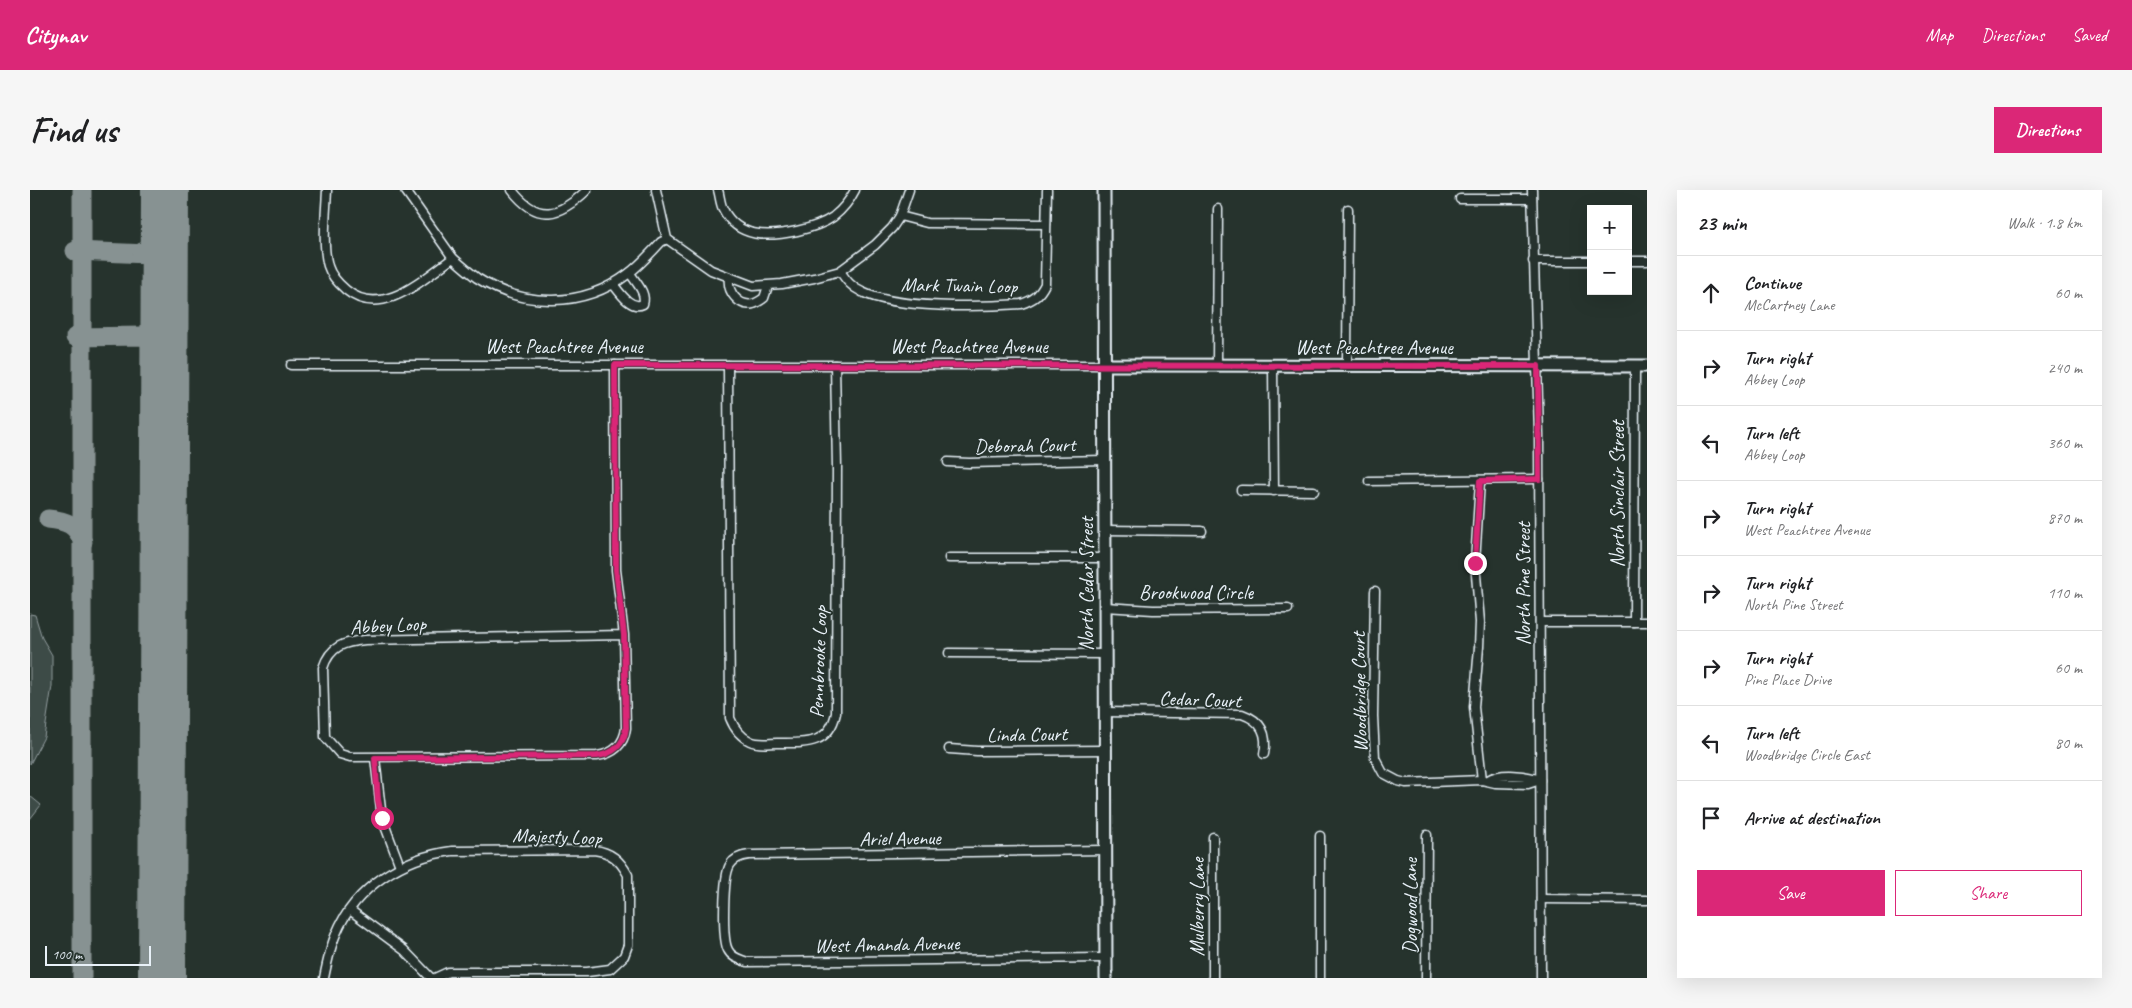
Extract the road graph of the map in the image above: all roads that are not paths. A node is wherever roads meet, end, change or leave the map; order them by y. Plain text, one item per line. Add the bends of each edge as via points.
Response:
1 (326, 190) edge
2 (405, 190) edge
3 (512, 190) edge
4 (587, 190) edge
5 (656, 190) edge
6 (718, 190) edge
7 (855, 190) edge
8 (909, 190) edge
9 (1047, 190) edge
10 (1104, 190) edge
11 (1532, 190) edge
12 (1460, 199) dead end
13 (1532, 199) junction
14 (1218, 209) dead end
15 (1348, 209) dead end
16 (900, 216) junction
17 (1046, 224) junction
18 (667, 239) junction
19 (453, 258) junction
20 (1533, 261) junction
21 (1587, 261) edge
22 (1632, 261) edge
23 (1647, 261) edge
24 (840, 271) junction
25 (630, 273) junction
26 (729, 278) junction
27 (613, 284) junction
28 (768, 286) junction
29 (290, 365) dead end
30 (615, 365) junction
31 (728, 365) junction
32 (835, 365) junction
33 (1105, 365) junction
34 (1217, 366) junction
35 (1273, 366) junction
36 (1348, 366) junction
37 (1538, 366) junction
38 (1641, 366) edge
39 (1104, 460) junction
40 (948, 462) dead end
41 (1539, 479) junction
42 (1370, 481) dead end
43 (1480, 481) junction
44 (1241, 490) dead end
45 (1274, 491) junction
46 (1314, 491) dead end
47 (1104, 530) junction
48 (1202, 531) dead end
49 (949, 558) dead end
50 (1104, 558) junction
51 (1375, 591) dead end
52 (1104, 607) junction
53 (1288, 609) dead end
54 (1540, 622) junction
55 (1634, 622) junction
56 (1647, 622) edge
57 (624, 635) junction
58 (949, 653) dead end
59 (1105, 654) junction
60 (1105, 712) junction
61 (949, 750) dead end
62 (1106, 750) junction
63 (1264, 754) dead end
64 (375, 758) junction
65 (1485, 780) junction
66 (1540, 780) junction
67 (1427, 835) dead end
68 (1320, 836) dead end
69 (1213, 837) dead end
70 (1105, 850) junction
71 (400, 866) junction
72 (726, 896) joint
73 (1541, 899) junction
74 (1647, 900) edge
75 (350, 910) junction
76 (1105, 958) junction
77 (324, 978) edge
78 (430, 978) edge
79 (434, 978) edge
80 (1106, 978) edge
81 (1213, 978) edge
82 (1320, 978) edge
83 (1426, 978) edge
84 (1541, 978) edge

1 - 19 street via 329,267 337,282 352,295 373,302 392,299
2 - 19 street
3 - 4 street via 521,202 544,212 558,212
5 - 18 street
6 - 7 street via 722,208 731,220 747,232 777,236 818,225 849,201
8 - 16 street
9 - 17 street, Mark Twain Loop
10 - 33 street, North Cedar Street
11 - 13 street, North Pine Street
12 - 13 street
13 - 20 street, North Pine Street
14 - 34 street
15 - 36 street
16 - 17 street via 927,223
16 - 24 street via 875,245
17 - 24 street, Mark Twain Loop via 1045,284 1041,293 1021,304 930,305 882,299 850,284
18 - 25 street
18 - 26 street via 711,270
19 - 27 street via 491,286 530,300 580,298
20 - 21 street
20 - 37 street, North Pine Street
22 - 23 street
24 - 28 street
25 - 27 street
25 - 27 street via 643,293 643,304 633,305
26 - 28 street via 753,286
26 - 28 street via 729,289 741,302 752,304 764,298
29 - 30 street, West Peachtree Avenue
30 - 31 street, West Peachtree Avenue
30 - 57 street, Abbey Loop via 616,570
31 - 32 street, West Peachtree Avenue
31 - 32 street, Pennbrooke Loop via 730,718 735,729 752,743 812,742 833,726 836,713
32 - 33 street, West Peachtree Avenue
33 - 34 street, West Peachtree Avenue
33 - 39 street, North Cedar Street
34 - 35 street, West Peachtree Avenue
35 - 36 street, West Peachtree Avenue
35 - 45 street
36 - 37 street, West Peachtree Avenue
37 - 38 street, West Peachtree Avenue
37 - 41 street, North Pine Street
38 - 55 street, North Sinclair Street
39 - 40 street, Deborah Court
39 - 47 street, North Cedar Street
41 - 43 street
41 - 54 street, North Pine Street
42 - 43 street
43 - 65 street via 1475,563 1480,639 1474,707
44 - 45 street
45 - 46 street
47 - 48 street
47 - 50 street, North Cedar Street
49 - 50 street
50 - 52 street, North Cedar Street
51 - 65 street, Woodbridge Court via 1373,716 1378,766 1390,778 1406,783
52 - 53 street, Brookwood Circle
52 - 59 street, North Cedar Street
54 - 55 street
54 - 66 street, North Pine Street
55 - 56 street
57 - 64 street, Abbey Loop via 625,734 619,746 607,755
57 - 64 street, Abbey Loop via 365,640 341,644 326,658 323,668 325,737 340,754
58 - 59 street
59 - 60 street, North Cedar Street
60 - 62 street, North Cedar Street
60 - 63 street, Cedar Court via 1242,714 1264,730
61 - 62 street, Linda Court
62 - 70 street, North Cedar Street
64 - 71 street via 382,818
65 - 66 street, Woodbridge Court via 1528,784
66 - 73 street, North Pine Street
67 - 83 street, Dogwood Lane
68 - 82 street
69 - 81 street, Mulberry Lane
70 - 72 street, Ariel Avenue via 749,855 732,861 728,868
70 - 76 street, North Cedar Street
71 - 75 street, Majesty Loop via 379,880
71 - 79 street, Majesty Loop via 435,853 594,850 611,854 628,875 628,945 624,956 610,968 593,972 448,972
72 - 76 street, West Amanda Avenue via 728,951 747,962
73 - 74 street
73 - 84 street, North Pine Street
75 - 77 street, Majesty Loop via 336,932
75 - 78 street via 404,950
76 - 80 street, North Cedar Street

